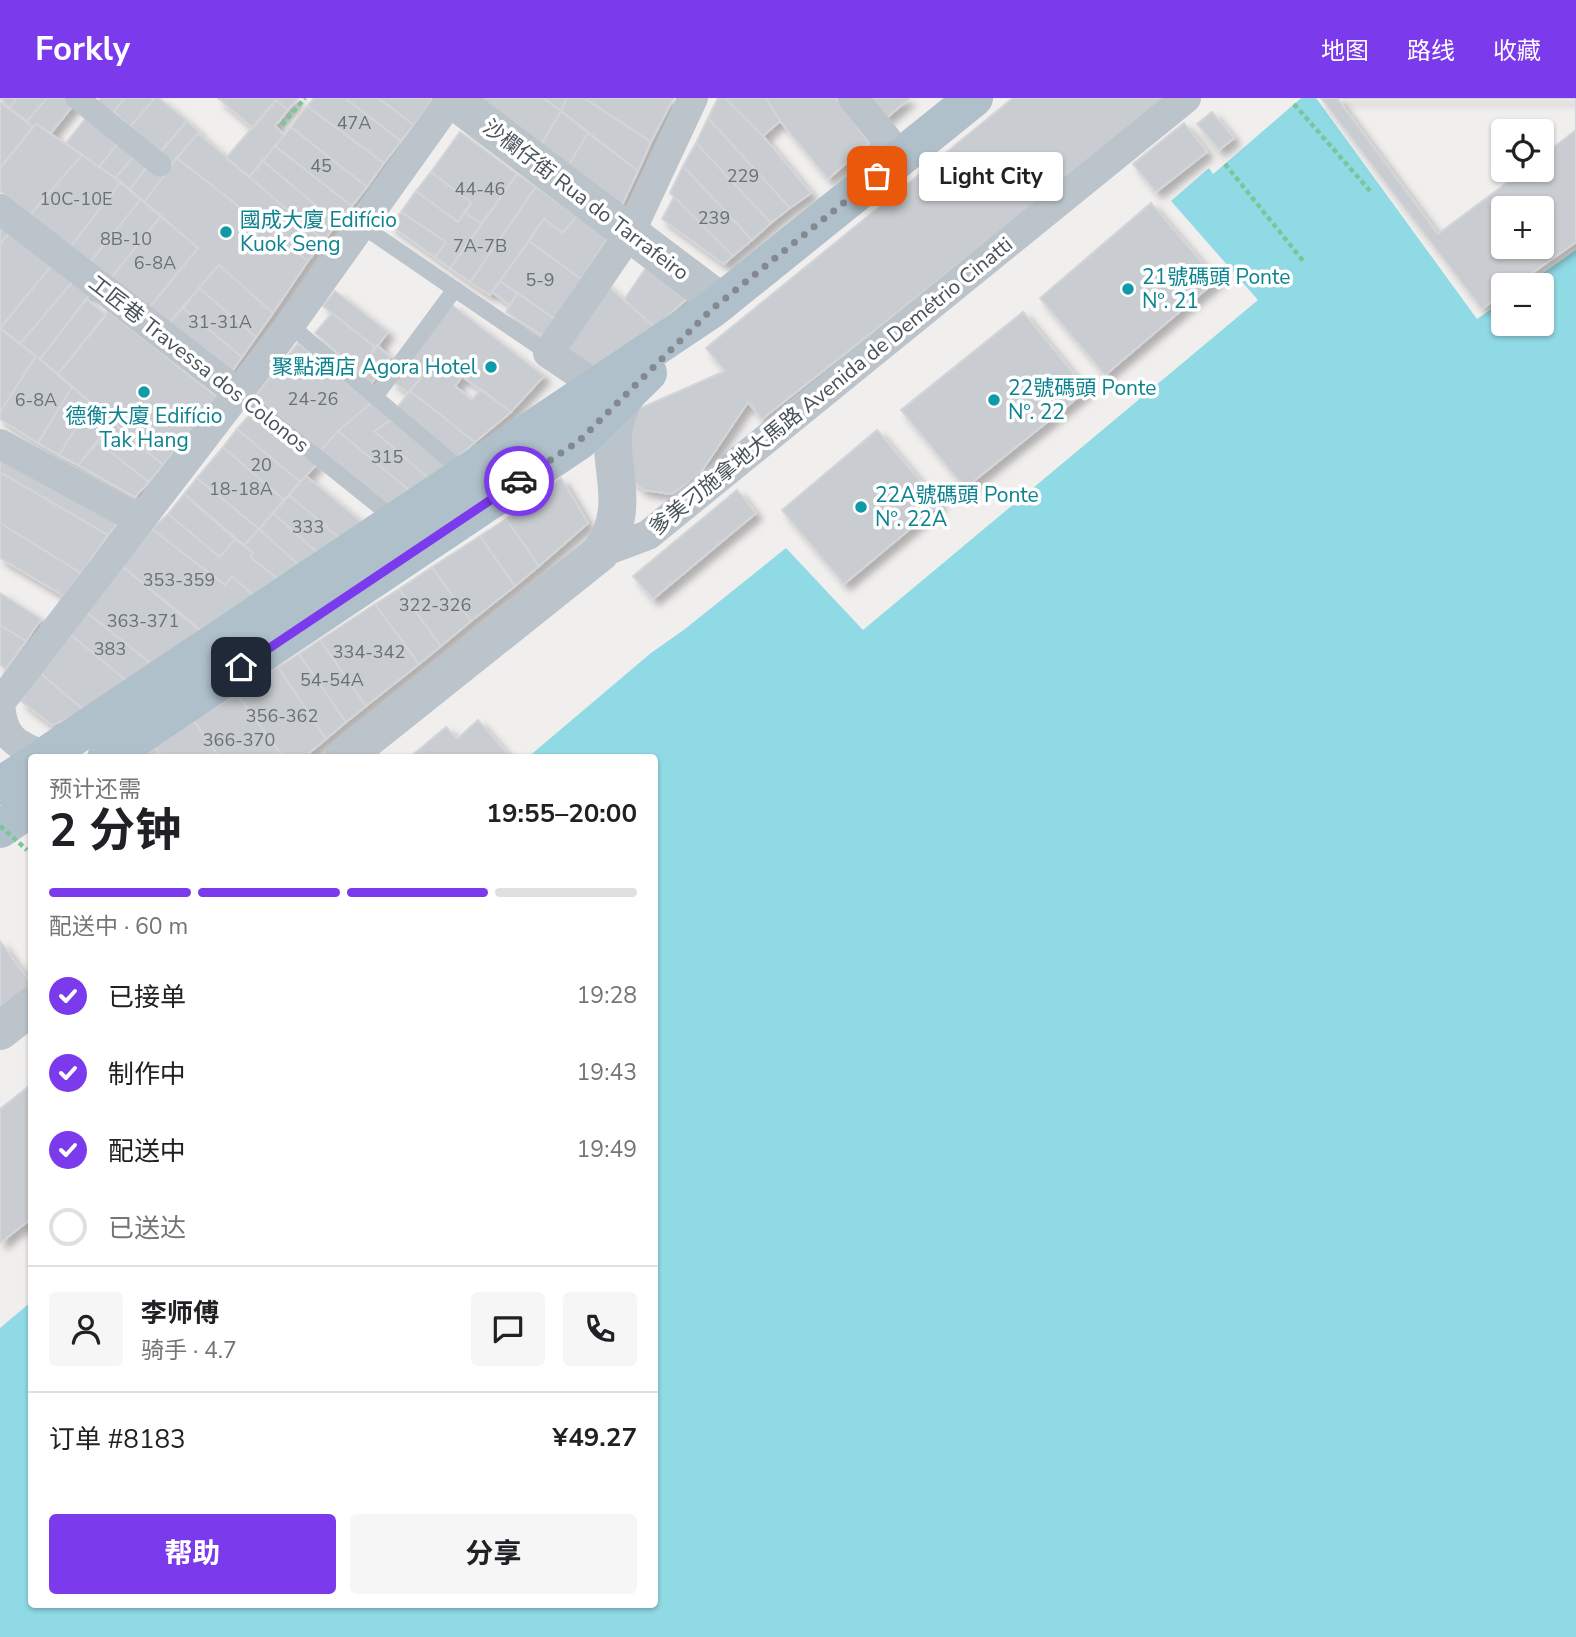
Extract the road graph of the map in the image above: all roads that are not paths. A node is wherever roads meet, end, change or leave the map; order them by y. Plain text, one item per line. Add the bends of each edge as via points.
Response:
1 (77, 98) edge
2 (451, 98) edge
3 (693, 98) edge
4 (853, 98) edge
5 (974, 98) edge
6 (1186, 98) edge
7 (901, 157) junction
8 (160, 165) dead end
9 (0, 209) edge
10 (361, 225) junction
11 (630, 233) junction
12 (455, 289) junction
13 (717, 306) junction
14 (290, 325) junction
15 (548, 353) junction
16 (613, 389) junction
17 (238, 393) junction
18 (375, 397) junction
19 (579, 441) junction
20 (514, 442) junction
21 (0, 443) edge
22 (466, 474) junction
23 (617, 486) junction
24 (671, 494) dead end
25 (140, 520) junction
26 (396, 520) junction
27 (648, 535) junction
28 (600, 553) junction
29 (0, 703) edge
30 (82, 754) edge
31 (112, 754) edge
32 (348, 754) edge
33 (22, 799) edge
34 (28, 1009) edge
35 (0, 1031) edge

1 - 8 street
2 - 10 street
2 - 11 street, 沙欄仔街 Rua do Tarrafeiro
3 - 11 street
4 - 7 street
5 - 7 main road
6 - 27 street, 爹美刁施拿地大馬路 Avenida de Demétrio Cinatti
7 - 13 main road
9 - 17 street, 工匠巷 Travessa dos Colonos
10 - 12 lane
10 - 14 street
11 - 13 street, 沙欄仔街 Rua do Tarrafeiro
11 - 15 street
12 - 15 lane
12 - 18 lane
13 - 16 main road
14 - 17 street
14 - 18 lane
15 - 16 street
16 - 19 main road
16 - 20 main road
16 - 23 street, 爹美刁施拿地大馬路 Avenida de Demétrio Cinatti
17 - 25 street
17 - 26 lane, 工匠巷 Travessa dos Colonos
18 - 22 lane
19 - 20 street via 548,433
19 - 23 street via 601,456
19 - 31 main road
20 - 22 main road
21 - 25 street
22 - 26 main road
23 - 28 street, 爹美刁施拿地大馬路 Avenida de Demétrio Cinatti via 617,520
24 - 27 lane
25 - 29 street
26 - 30 main road
27 - 28 street, 爹美刁施拿地大馬路 Avenida de Demétrio Cinatti
28 - 32 street
29 - 33 street via 1,723 25,748
34 - 35 street

